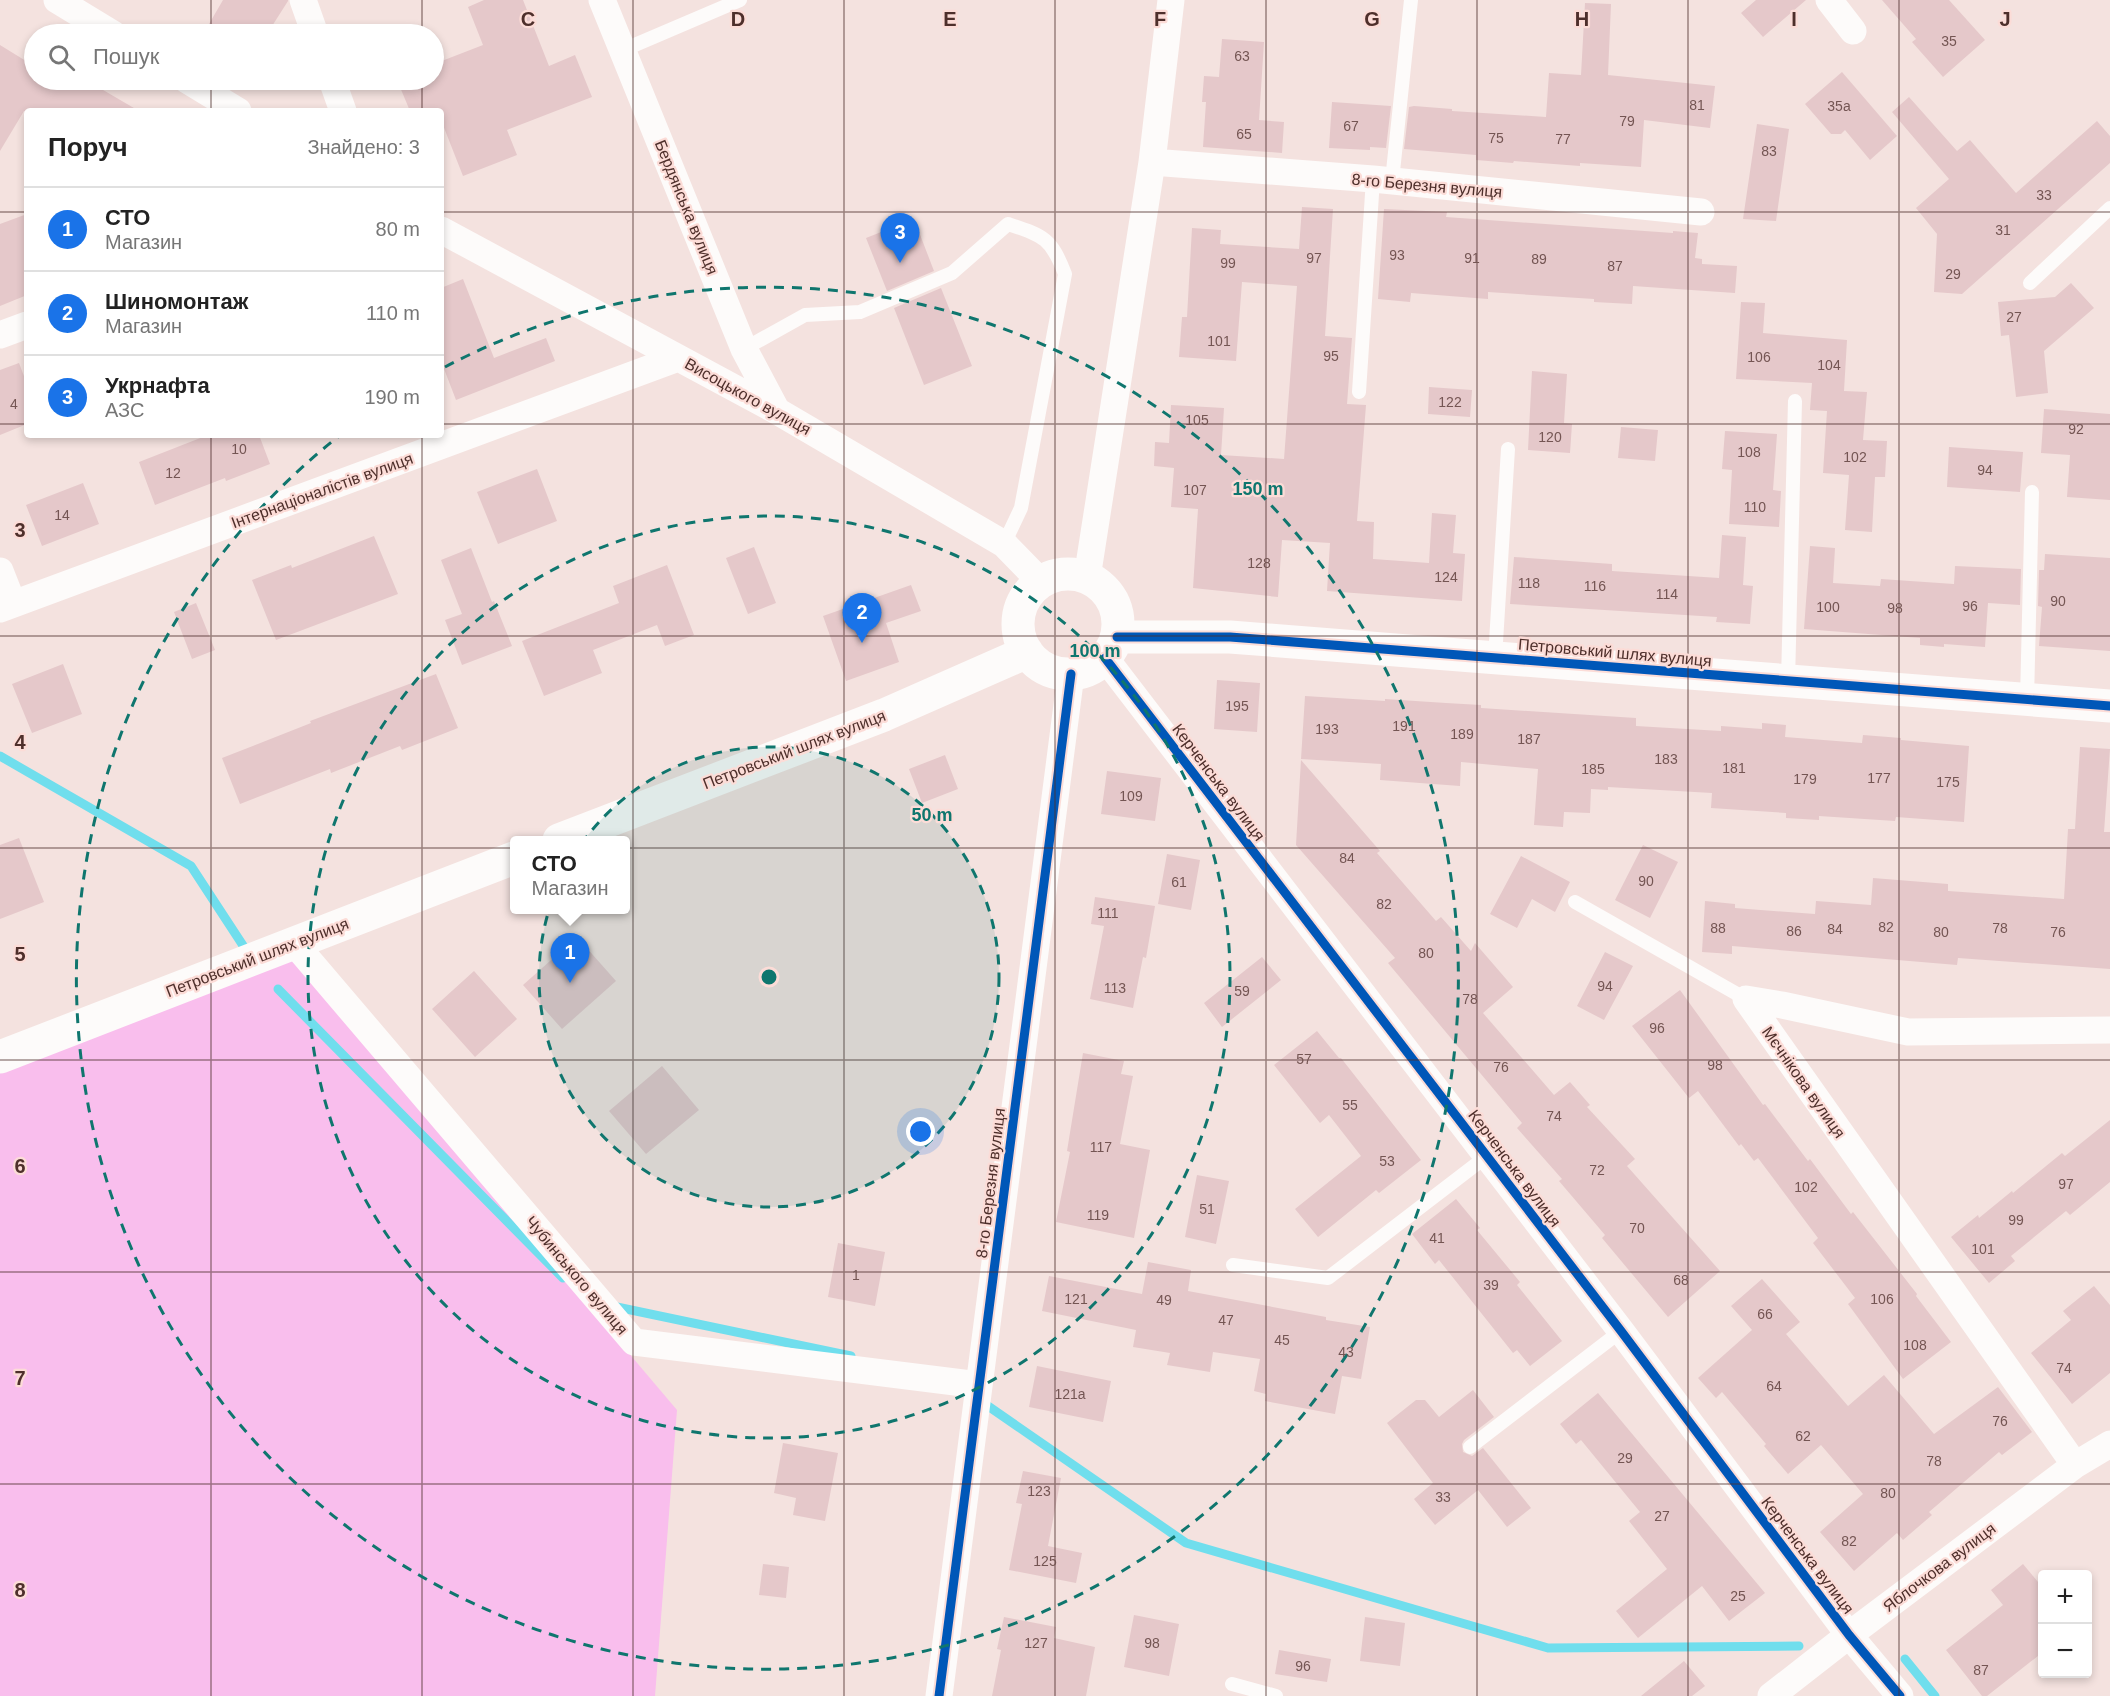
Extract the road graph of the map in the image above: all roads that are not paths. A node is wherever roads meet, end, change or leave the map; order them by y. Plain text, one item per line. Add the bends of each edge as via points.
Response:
1 (57, 0) edge
2 (303, 0) edge
3 (602, 0) edge
4 (740, 0) edge
5 (1171, 0) edge
6 (1411, 0) edge
7 (1829, 0) edge
8 (97, 24) edge
9 (311, 24) edge
10 (1853, 31) dead end
11 (623, 50) junction
12 (203, 90) edge
13 (336, 90) edge
14 (233, 108) edge
15 (342, 108) edge
16 (1152, 162) junction
17 (1383, 180) junction
18 (2110, 208) edge
19 (1701, 212) dead end
20 (444, 232) edge
21 (2030, 283) dead end
22 (24, 326) edge
23 (0, 335) edge
24 (744, 349) junction
25 (678, 358) junction
26 (1359, 392) dead end
27 (1795, 401) dead end
28 (777, 411) junction
29 (1508, 449) dead end
30 (2032, 492) dead end
31 (1004, 544) junction
32 (0, 571) edge
33 (1087, 578) junction
34 (1041, 582) junction
35 (7, 606) edge
36 (1111, 647) junction
37 (1027, 652) junction
38 (1495, 658) junction
39 (1071, 674) junction
40 (1788, 681) junction
41 (2027, 700) junction
42 (2110, 706) edge
43 (569, 836) edge
44 (510, 860) edge
45 (1575, 902) dead end
46 (294, 943) junction
47 (1746, 999) junction
48 (2110, 1030) edge
49 (0, 1057) edge
50 (1487, 1156) junction
51 (1233, 1265) dead end
52 (1621, 1331) junction
53 (979, 1385) junction
54 (1470, 1447) dead end
55 (2109, 1447) edge
56 (2075, 1465) junction
57 (1849, 1635) junction
58 (1232, 1684) dead end
59 (939, 1696) edge
60 (1276, 1696) edge
61 (1772, 1696) edge
62 (1900, 1696) edge

1 - 8 street
2 - 9 street
3 - 11 street, Бердянська вулиця
4 - 11 lane
5 - 16 street
6 - 17 lane
7 - 10 street
11 - 24 street, Бердянська вулиця
12 - 14 street
13 - 15 street
16 - 17 street, 8-го Березня вулиця
16 - 33 street
17 - 19 street, 8-го Березня вулиця
17 - 26 lane
18 - 21 lane
20 - 25 street, Висоцького вулиця
22 - 23 street
24 - 28 street, Бердянська вулиця
24 - 31 lane via 805,315 860,312 952,273 1008,224 1040,234 1056,251 1065,274 1021,508
25 - 28 street, Висоцького вулиця
25 - 35 street, Інтернаціоналістів вулиця
27 - 40 lane
28 - 31 street, Висоцького вулиця
29 - 38 lane
30 - 41 lane
31 - 34 street, Висоцького вулиця
32 - 35 street
33 - 34 street via 1065,574
33 - 36 street via 1102,587 1113,603 1118,621
34 - 37 street via 1027,596 1019,614 1019,633
36 - 38 street, Петровський шлях вулиця via 1230,637
36 - 39 street, Петровський шлях вулиця via 1096,666
36 - 50 street, Керченська вулиця
37 - 39 street via 1046,669
37 - 43 street, Петровський шлях вулиця via 884,715
38 - 40 street, Петровський шлях вулиця
39 - 53 street, 8-го Березня вулиця
40 - 41 street, Петровський шлях вулиця
41 - 42 street, Петровський шлях вулиця
44 - 46 street, Петровський шлях вулиця
45 - 47 lane
46 - 49 street, Петровський шлях вулиця
46 - 53 street, Чубинського вулиця via 634,1342
47 - 48 street, Мєчнікова вулиця via 1908,1032
47 - 56 street, Мєчнікова вулиця
50 - 51 lane via 1328,1278
50 - 52 street, Керченська вулиця
52 - 54 lane
52 - 57 street, Керченська вулиця
53 - 59 street, 8-го Березня вулиця
55 - 56 street, Яблочкова вулиця
56 - 57 street, Яблочкова вулиця
57 - 61 street, Яблочкова вулиця
57 - 62 street, Керченська вулиця
58 - 60 lane

